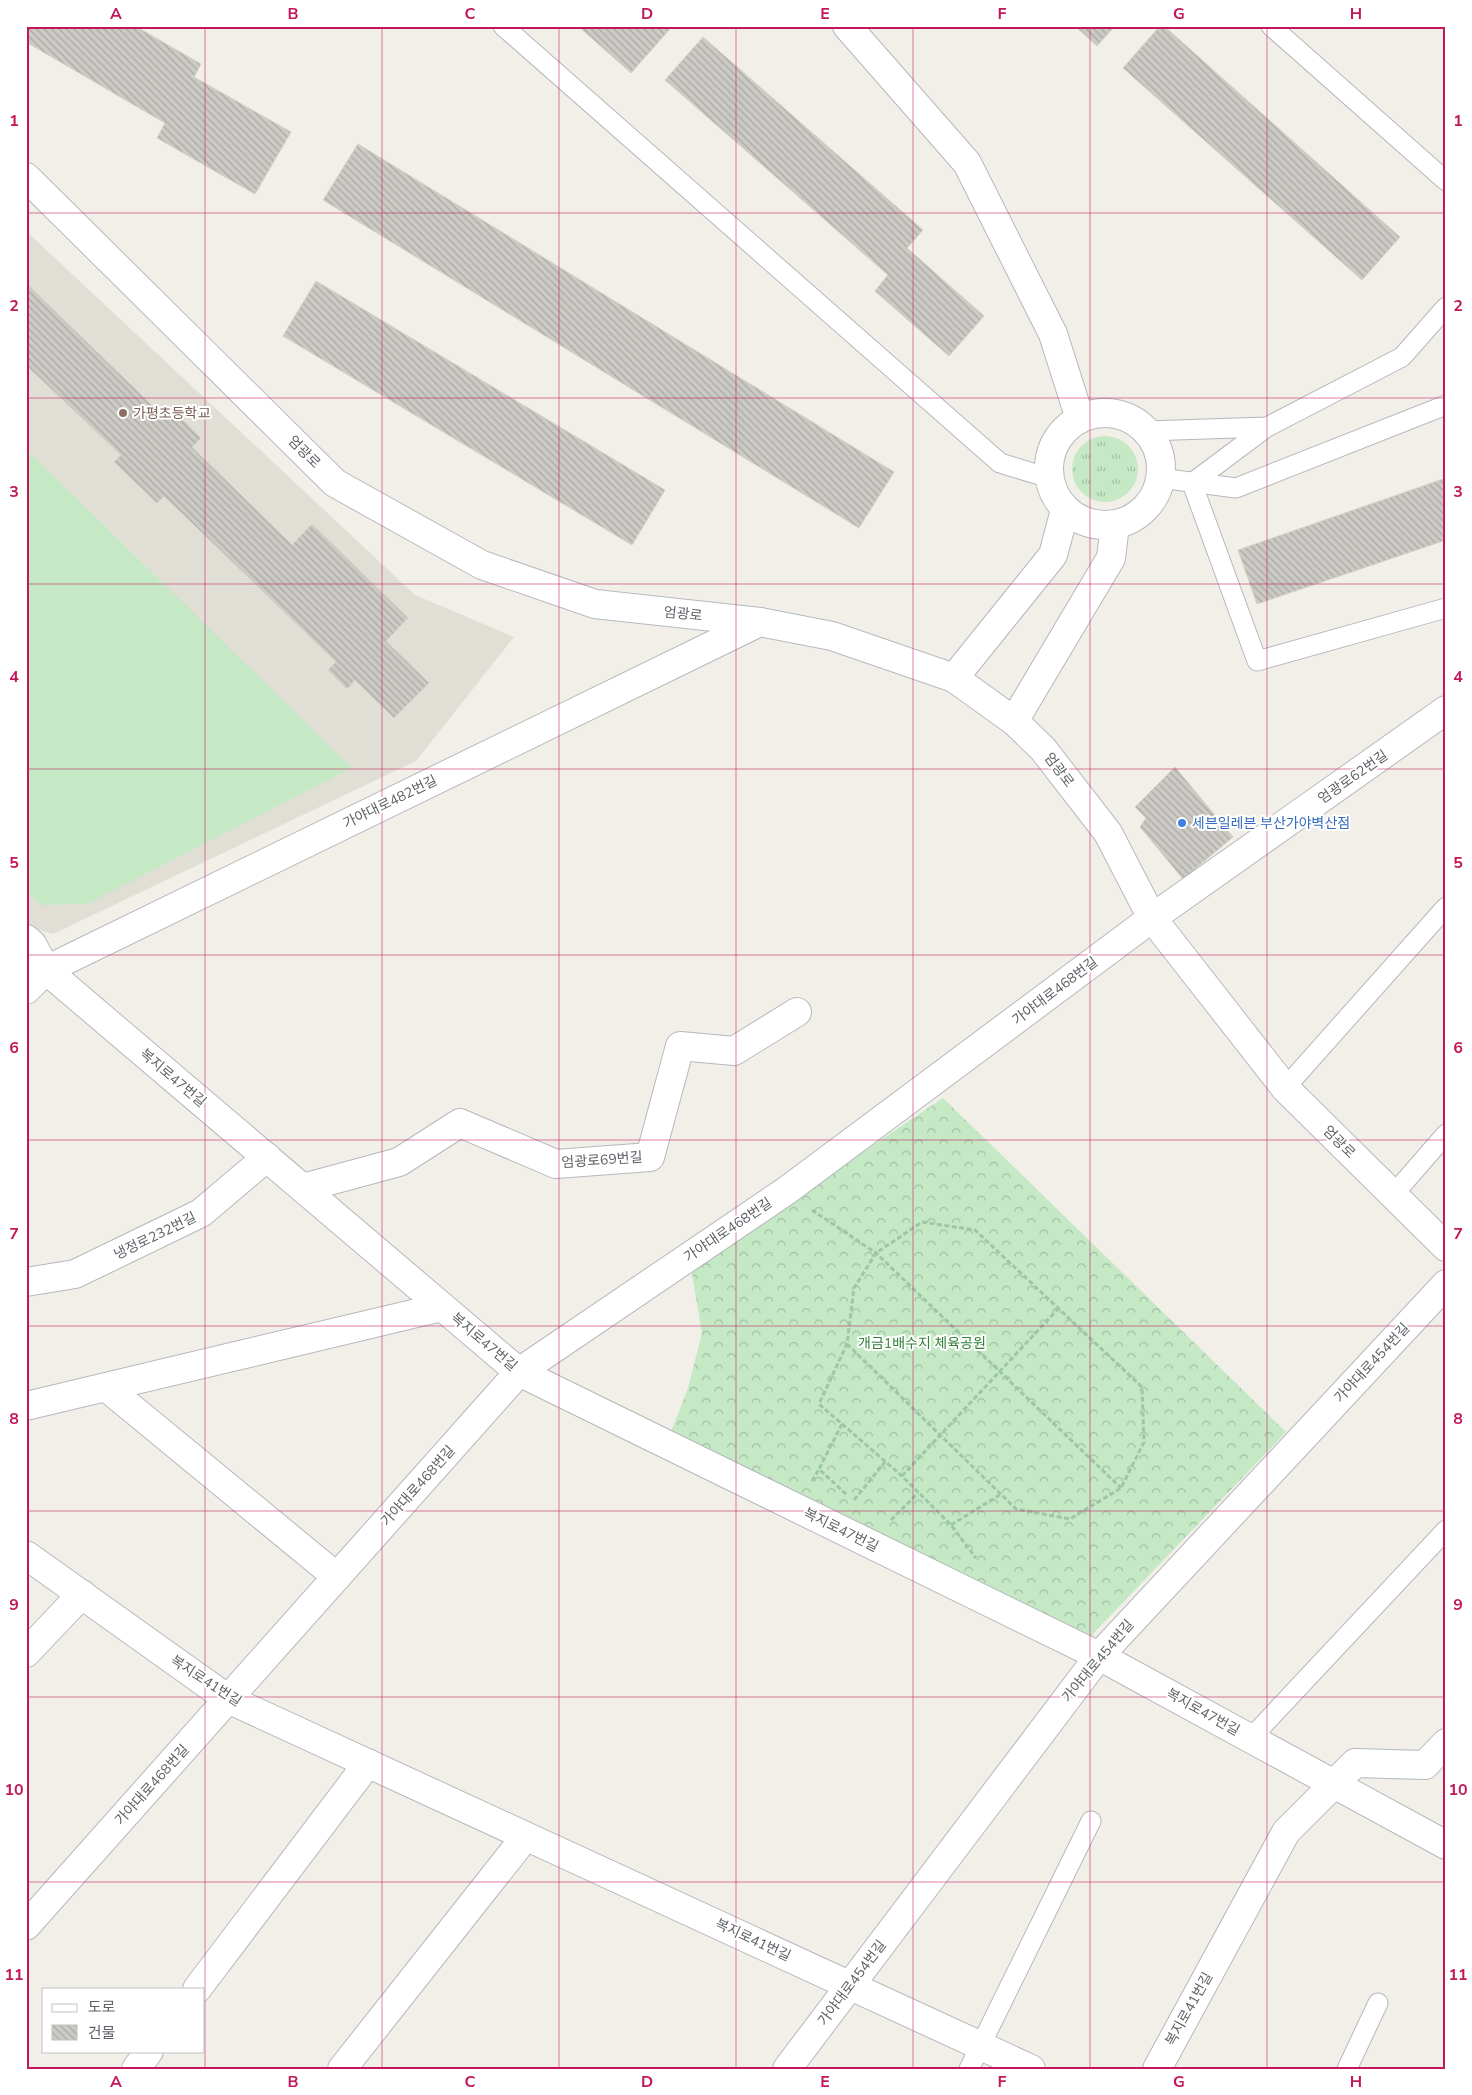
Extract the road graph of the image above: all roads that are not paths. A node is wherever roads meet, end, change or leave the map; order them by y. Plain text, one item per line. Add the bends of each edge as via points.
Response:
1 (503, 26) edge
2 (847, 26) edge
3 (1271, 26) edge
4 (26, 177) edge
5 (1446, 181) edge
6 (1446, 307) edge
7 (1446, 405) edge
8 (1080, 418) junction
9 (1267, 427) junction
10 (1146, 431) junction
11 (1049, 478) junction
12 (1160, 478) junction
13 (1192, 482) junction
14 (1065, 510) junction
15 (1115, 525) junction
16 (1446, 608) edge
17 (760, 622) junction
18 (954, 678) junction
19 (1014, 721) junction
20 (1441, 723) edge
21 (1446, 907) edge
22 (1152, 918) junction
23 (26, 939) edge
24 (46, 970) junction
25 (26, 990) edge
26 (797, 1012) dead end
27 (1285, 1088) junction
28 (1446, 1134) edge
29 (267, 1157) junction
30 (304, 1188) junction
31 (1393, 1195) junction
32 (1446, 1247) edge
33 (26, 1282) edge
34 (1446, 1284) edge
35 (442, 1307) junction
36 (519, 1372) junction
37 (106, 1387) junction
38 (26, 1406) edge
39 (1446, 1530) edge
40 (26, 1555) edge
41 (337, 1577) junction
42 (82, 1594) junction
43 (26, 1653) edge
44 (1099, 1656) junction
45 (228, 1699) junction
46 (1250, 1738) junction
47 (1446, 1743) edge
48 (368, 1763) junction
49 (1332, 1784) junction
50 (1091, 1821) dead end
51 (526, 1836) junction
52 (1446, 1845) edge
53 (26, 1926) edge
54 (850, 1985) junction
55 (198, 1988) edge
56 (1378, 2003) dead end
57 (148, 2052) edge
58 (974, 2057) edge
59 (136, 2069) edge
60 (342, 2069) edge
61 (787, 2069) edge
62 (1031, 2069) edge
63 (1157, 2069) edge
64 (1347, 2069) edge

1 - 11 lane via 1000,464
2 - 8 street via 967,163 1053,334
3 - 5 lane
4 - 17 street, 엄광로 via 335,483 482,565 595,604
6 - 9 lane via 1402,356
7 - 13 lane via 1236,488
8 - 10 street via 1116,414 1132,420
8 - 11 street via 1065,429 1055,443 1049,460
9 - 10 lane
9 - 13 lane
10 - 12 street via 1156,445
11 - 14 street
12 - 13 lane
12 - 15 street via 1155,495 1145,509 1132,519
13 - 16 lane via 1257,661
14 - 15 street via 1096,525
14 - 18 street via 1053,555
15 - 19 street via 1111,558
17 - 18 street, 엄광로 via 832,636
17 - 24 street, 가야대로482번길
18 - 19 street, 엄광로
19 - 22 street, 엄광로 via 1043,749 1108,833
20 - 22 street, 엄광로62번길
21 - 27 lane
22 - 27 street, 엄광로
22 - 36 street, 가야대로468번길 via 786,1192
23 - 24 street, 복지로47번길
24 - 25 street, 가야대로482번길
24 - 29 street, 복지로47번길
26 - 30 street, 엄광로69번길 via 734,1051 680,1046 650,1157 556,1164 460,1123 399,1162
27 - 31 street, 엄광로
28 - 31 lane
29 - 30 street, 복지로47번길
29 - 33 street, 냉정로232번길 via 202,1213 75,1274
30 - 35 street, 복지로47번길
31 - 32 street, 엄광로
34 - 44 street, 가야대로454번길
35 - 36 street, 복지로47번길
35 - 37 street, 복지로47번길
36 - 41 street, 가야대로468번길
36 - 44 street, 복지로47번길
37 - 38 street
37 - 41 street
39 - 46 lane, 복지로47번길
40 - 42 street, 복지로41번길
41 - 45 street, 가야대로468번길
42 - 43 street
42 - 45 street, 복지로41번길
44 - 46 street, 복지로47번길
44 - 54 street, 가야대로454번길
45 - 48 street, 복지로41번길
45 - 53 street, 가야대로468번길
46 - 49 street, 복지로47번길
47 - 49 street via 1425,1766 1355,1763
48 - 51 street, 복지로41번길
48 - 55 street
49 - 52 street, 복지로47번길
49 - 63 street, 복지로41번길 via 1286,1832
50 - 58 lane
51 - 54 street, 복지로41번길
51 - 60 street
54 - 58 street, 복지로41번길
54 - 61 street, 가야대로454번길
56 - 64 lane
57 - 59 street
58 - 62 street, 복지로41번길

